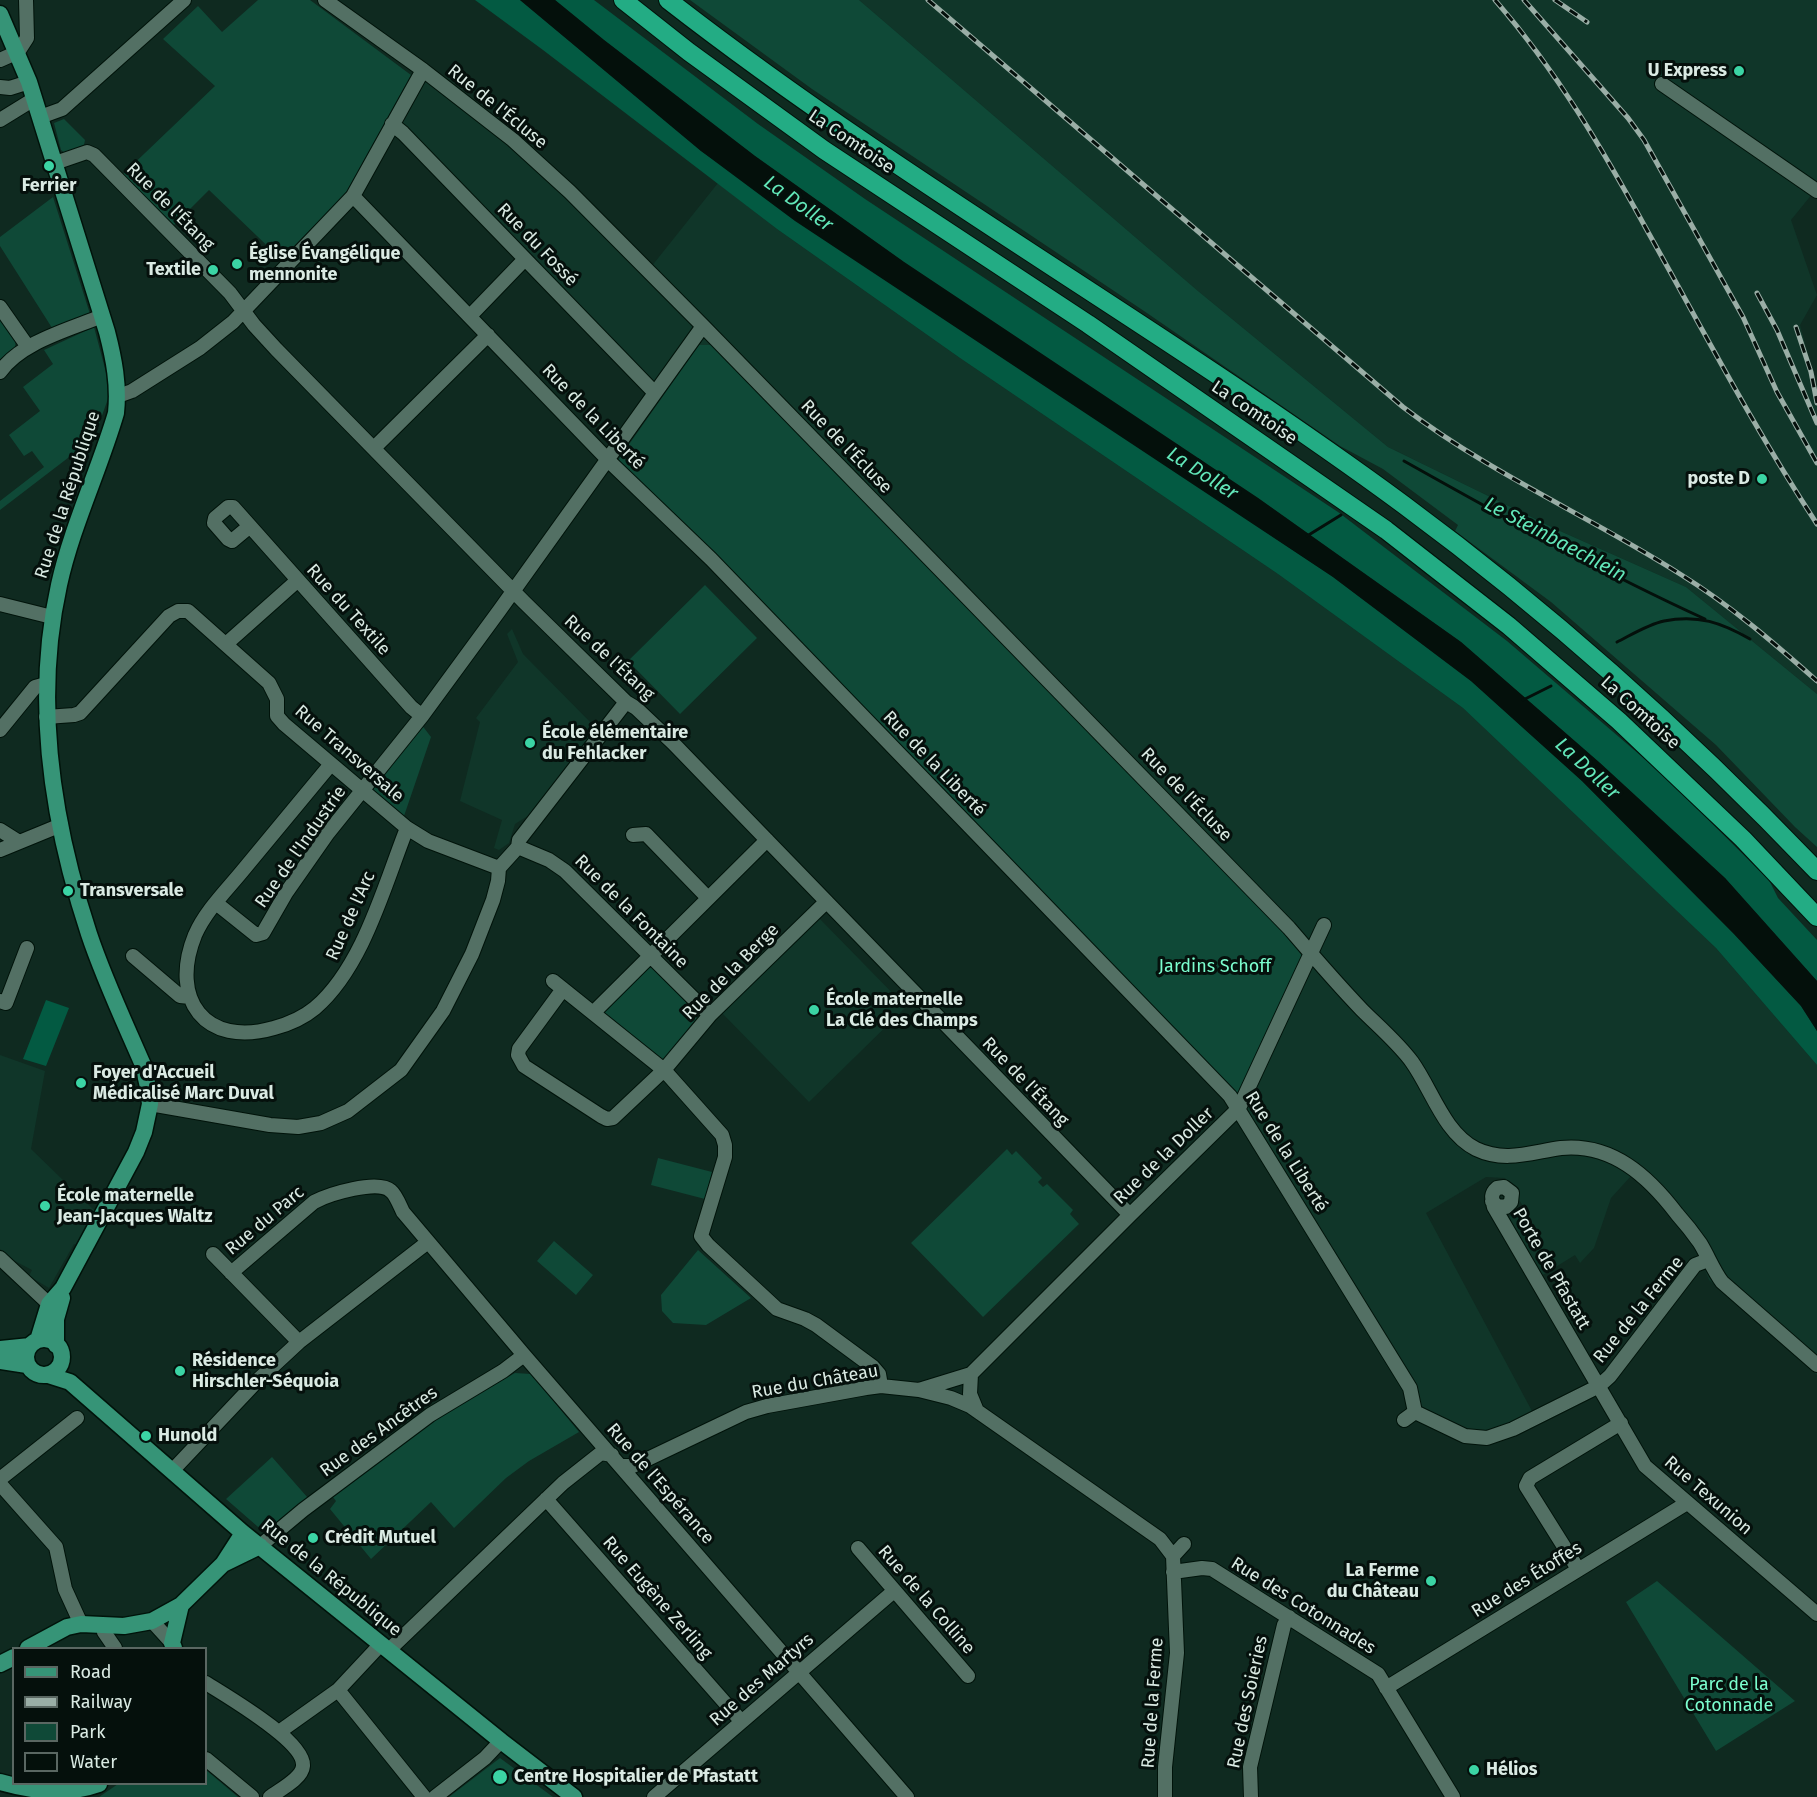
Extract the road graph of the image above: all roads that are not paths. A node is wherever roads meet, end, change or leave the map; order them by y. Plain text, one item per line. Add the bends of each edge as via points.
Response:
1 (26, 0) edge
2 (184, 0) edge
3 (325, 0) edge
4 (623, 0) edge
5 (669, 0) edge
6 (0, 14) edge
7 (18, 52) junction
8 (0, 60) edge
9 (423, 70) junction
10 (29, 82) junction
11 (1662, 84) dead end
12 (0, 87) edge
13 (37, 110) junction
14 (0, 120) edge
15 (392, 124) junction
16 (55, 164) junction
17 (1817, 191) edge
18 (353, 196) junction
19 (525, 259) junction
20 (0, 307) edge
21 (244, 310) junction
22 (102, 316) junction
23 (470, 316) junction
24 (703, 326) junction
25 (488, 335) junction
26 (28, 347) junction
27 (0, 372) edge
28 (655, 393) junction
29 (118, 396) junction
30 (374, 448) junction
31 (608, 460) junction
32 (250, 526) dead end
33 (298, 579) junction
34 (513, 591) junction
35 (0, 604) edge
36 (52, 617) junction
37 (226, 644) junction
38 (46, 684) junction
39 (626, 702) junction
40 (422, 716) junction
41 (46, 717) junction
42 (0, 730) edge
43 (331, 764) junction
44 (362, 791) junction
45 (61, 825) junction
46 (407, 828) junction
47 (0, 830) edge
48 (633, 836) dead end
49 (767, 840) junction
50 (19, 842) junction
51 (518, 847) junction
52 (0, 850) edge
53 (499, 868) junction
54 (1817, 871) edge
55 (708, 898) junction
56 (826, 902) junction
57 (216, 903) junction
58 (1817, 917) edge
59 (1324, 925) dead end
60 (27, 948) dead end
61 (1311, 954) junction
62 (649, 955) junction
63 (133, 956) dead end
64 (190, 997) junction
65 (0, 1001) edge
66 (593, 1012) junction
67 (710, 1015) junction
68 (664, 1070) junction
69 (150, 1104) junction
70 (1239, 1108) junction
71 (392, 1191) joint
72 (1492, 1201) dead end
73 (1130, 1215) junction
74 (428, 1242) junction
75 (213, 1254) dead end
76 (0, 1258) edge
77 (1708, 1260) junction
78 (231, 1273) junction
79 (63, 1288) junction
80 (49, 1304) junction
81 (299, 1342) junction
82 (34, 1343) junction
83 (0, 1349) edge
84 (59, 1353) junction
85 (524, 1355) junction
86 (0, 1361) edge
87 (27, 1365) junction
88 (1817, 1365) edge
89 (971, 1374) junction
90 (48, 1375) junction
91 (69, 1382) junction
92 (881, 1386) junction
93 (1599, 1386) junction
94 (919, 1390) junction
95 (977, 1411) junction
96 (1409, 1416) joint
97 (77, 1418) dead end
98 (1621, 1423) junction
99 (612, 1455) junction
100 (622, 1466) junction
101 (172, 1471) junction
102 (0, 1479) edge
103 (0, 1484) edge
104 (546, 1499) junction
105 (1687, 1503) junction
106 (243, 1533) junction
107 (1184, 1545) dead end
108 (260, 1546) junction
109 (858, 1548) dead end
110 (1173, 1556) junction
111 (223, 1564) junction
112 (1578, 1569) junction
113 (1173, 1572) junction
114 (894, 1591) junction
115 (181, 1605) junction
116 (1817, 1614) edge
117 (1289, 1617) junction
118 (152, 1622) junction
119 (81, 1624) junction
120 (103, 1626) junction
121 (173, 1646) edge
122 (30, 1647) edge
123 (114, 1647) edge
124 (385, 1647) junction
125 (798, 1672) junction
126 (968, 1676) dead end
127 (207, 1684) edge
128 (1386, 1688) junction
129 (338, 1690) junction
130 (741, 1721) junction
131 (279, 1732) junction
132 (501, 1741) junction
133 (207, 1760) edge
134 (16, 1785) edge
135 (96, 1785) edge
136 (252, 1797) edge
137 (270, 1797) edge
138 (424, 1797) edge
139 (435, 1797) edge
140 (574, 1797) edge
141 (654, 1797) edge
142 (907, 1797) edge
143 (1165, 1797) edge
144 (1251, 1797) edge
145 (1453, 1797) edge

1 - 7 street via 27,38
2 - 13 street via 62,109
3 - 9 street, Rue de l'Écluse
4 - 58 highway, La Comtoise via 824,150 1088,324 1386,530 1509,626 1618,721 1743,839
5 - 54 highway, La Comtoise via 847,130 1200,363 1406,506 1611,672 1715,768
6 - 7 main road, Rue de la République
7 - 8 street
7 - 10 main road, Rue de la République
9 - 15 street
9 - 24 street, Rue de l'Écluse via 513,140
10 - 12 street
10 - 13 main road, Rue de la République
11 - 17 street
13 - 14 street
13 - 16 main road, Rue de la République
15 - 18 street
15 - 19 street, Rue du Fossé
16 - 21 street, Rue de l'Étang via 87,152 94,155
16 - 22 main road, Rue de la République
18 - 21 street
18 - 23 street, Rue de la Liberté
19 - 23 street
19 - 28 street, Rue du Fossé
20 - 26 street
21 - 29 street via 200,348
21 - 30 street, Rue de l'Étang via 276,349
22 - 26 street
22 - 29 main road, Rue de la République via 115,363
23 - 25 street, Rue de la Liberté
24 - 28 street, Rue de l'Industrie
24 - 61 street, Rue de l'Écluse
25 - 30 street
25 - 31 street, Rue de la Liberté
26 - 27 street
28 - 31 street, Rue de l'Industrie
29 - 36 main road, Rue de la République via 110,434 65,558
30 - 34 street, Rue de l'Étang
31 - 34 street, Rue de l'Industrie
31 - 70 street, Rue de la Liberté via 711,559
32 - 33 street, Rue du Textile
33 - 37 street
33 - 40 street, Rue du Textile
34 - 39 street, Rue de l'Étang
34 - 40 street, Rue de l'Industrie
35 - 36 street
36 - 38 main road, Rue de la République
37 - 41 street, Rue Transversale via 188,610 178,611 169,616 80,713
37 - 43 street, Rue Transversale via 269,683 277,699 277,716 284,724
38 - 41 main road, Rue de la République
38 - 42 street via 34,687
39 - 49 street, Rue de l'Étang
39 - 51 street via 519,840
40 - 44 street, Rue de l'Industrie
41 - 45 main road, Rue de la République
43 - 44 street, Rue Transversale
43 - 57 street
44 - 46 street, Rue Transversale
44 - 57 street, Rue de l'Industrie via 285,893 263,933 256,935
45 - 50 street
45 - 69 main road, Rue de la République via 90,936 142,1065
46 - 53 street, Rue Transversale via 428,842
46 - 64 street, Rue de l'Arc via 353,962 314,1009 290,1024 261,1032 233,1033 205,1019
47 - 50 street
48 - 55 street via 646,834
49 - 55 street
49 - 56 street, Rue de l'Étang
50 - 52 street
51 - 53 street
51 - 62 street, Rue de la Fontaine via 565,871
53 - 69 street via 493,900 472,954 443,1011 401,1070 348,1111 321,1123 298,1127
55 - 62 street
56 - 67 street, Rue de la Berge
56 - 73 street, Rue de l'Étang
57 - 64 street via 195,935 189,956
59 - 61 street, Rue de la Doller
60 - 65 street via 6,1003
61 - 70 street, Rue de la Doller
61 - 77 street, Rue de l'Écluse via 1411,1061 1462,1139 1476,1149 1505,1157 1571,1147 1596,1149 1625,1162 1667,1200
62 - 66 street
62 - 67 street, Rue de la Fontaine
63 - 64 street, Rue de l'Arc via 180,996
66 - 68 street
66 - 68 street, Rue de la Berge via 558,985 519,1049 524,1066 607,1119 617,1117
67 - 68 street, Rue de la Berge
68 - 92 street via 722,1135 725,1145 725,1157 701,1236 777,1309 816,1325 873,1367
69 - 79 main road, Rue de la République via 136,1152
70 - 73 street, Rue de la Doller
70 - 96 street, Rue de la Liberté via 1410,1388
71 - 74 street, Rue de l'Espérance via 403,1212
71 - 78 street, Rue du Parc via 377,1185 327,1195
72 - 93 street, Porte de Pfastatt
73 - 89 street, Rue de la Doller
74 - 81 street
74 - 85 street, Rue de l'Espérance
75 - 78 street, Rue du Parc
76 - 80 street
77 - 88 street, Rue de l'Écluse via 1722,1282
77 - 93 street, Rue de la Ferme via 1695,1265
78 - 81 street, Rue du Parc
79 - 80 main road, Rue de la République
79 - 84 main road, Rue de la République via 56,1319
80 - 82 main road, Rue de la République
81 - 101 street
82 - 83 main road
82 - 84 main road via 47,1340
82 - 87 main road via 26,1355
84 - 90 main road via 57,1370
84 - 91 main road, Rue de la République
85 - 99 street, Rue de l'Espérance
85 - 108 street, Rue des Ancêtres via 436,1411
86 - 87 main road
87 - 90 main road via 36,1374
89 - 94 street, Rue du Château
89 - 95 street via 970,1394
90 - 91 main road, Rue de la République
91 - 101 main road, Rue de la République
92 - 94 street, Rue du Château
92 - 100 street, Rue du Château via 746,1412 633,1466
93 - 96 street, Rue de la Ferme via 1487,1438 1465,1436
93 - 98 street, Rue Texunion
94 - 95 street, Rue du Château via 951,1398
95 - 110 street, Rue du Château via 1160,1539
97 - 102 street
98 - 105 street, Rue Texunion via 1645,1466
98 - 112 street via 1530,1478 1526,1486
99 - 100 street, Rue de l'Espérance
99 - 104 street via 601,1453
100 - 125 street, Rue de l'Espérance
101 - 106 main road, Rue de la République
103 - 119 street via 56,1547 65,1589
104 - 124 street
104 - 130 street, Rue Eugène Zerling
105 - 112 street, Rue des Étoffes
105 - 116 street, Rue Texunion
106 - 108 main road, Rue de la République
106 - 111 main road
107 - 110 street
108 - 111 main road
108 - 124 main road, Rue de la République
109 - 114 street, Rue de la Colline
110 - 113 street, Rue de la Ferme
111 - 115 main road
112 - 128 street, Rue des Étoffes
113 - 117 street, Rue des Cotonnades via 1212,1569
113 - 143 street, Rue de la Ferme via 1177,1653 1164,1767
114 - 125 street, Rue des Martyrs
114 - 126 street, Rue de la Colline
115 - 118 main road
115 - 121 main road
117 - 128 street, Rue des Cotonnades via 1378,1674
117 - 144 street, Rue des Soieries via 1250,1767
118 - 120 main road
118 - 121 street
119 - 120 main road
119 - 122 main road via 67,1627
120 - 123 street
124 - 129 street
124 - 132 main road, Rue de la République
125 - 130 street, Rue des Martyrs
125 - 142 street, Rue de l'Espérance
127 - 131 street
128 - 145 street, Rue des Cotonnades
129 - 131 street
129 - 138 street
130 - 141 street, Rue des Martyrs
131 - 137 street via 300,1755 304,1766 300,1775
132 - 139 street
132 - 140 main road, Rue de la République
133 - 136 street
134 - 135 main road via 43,1790

